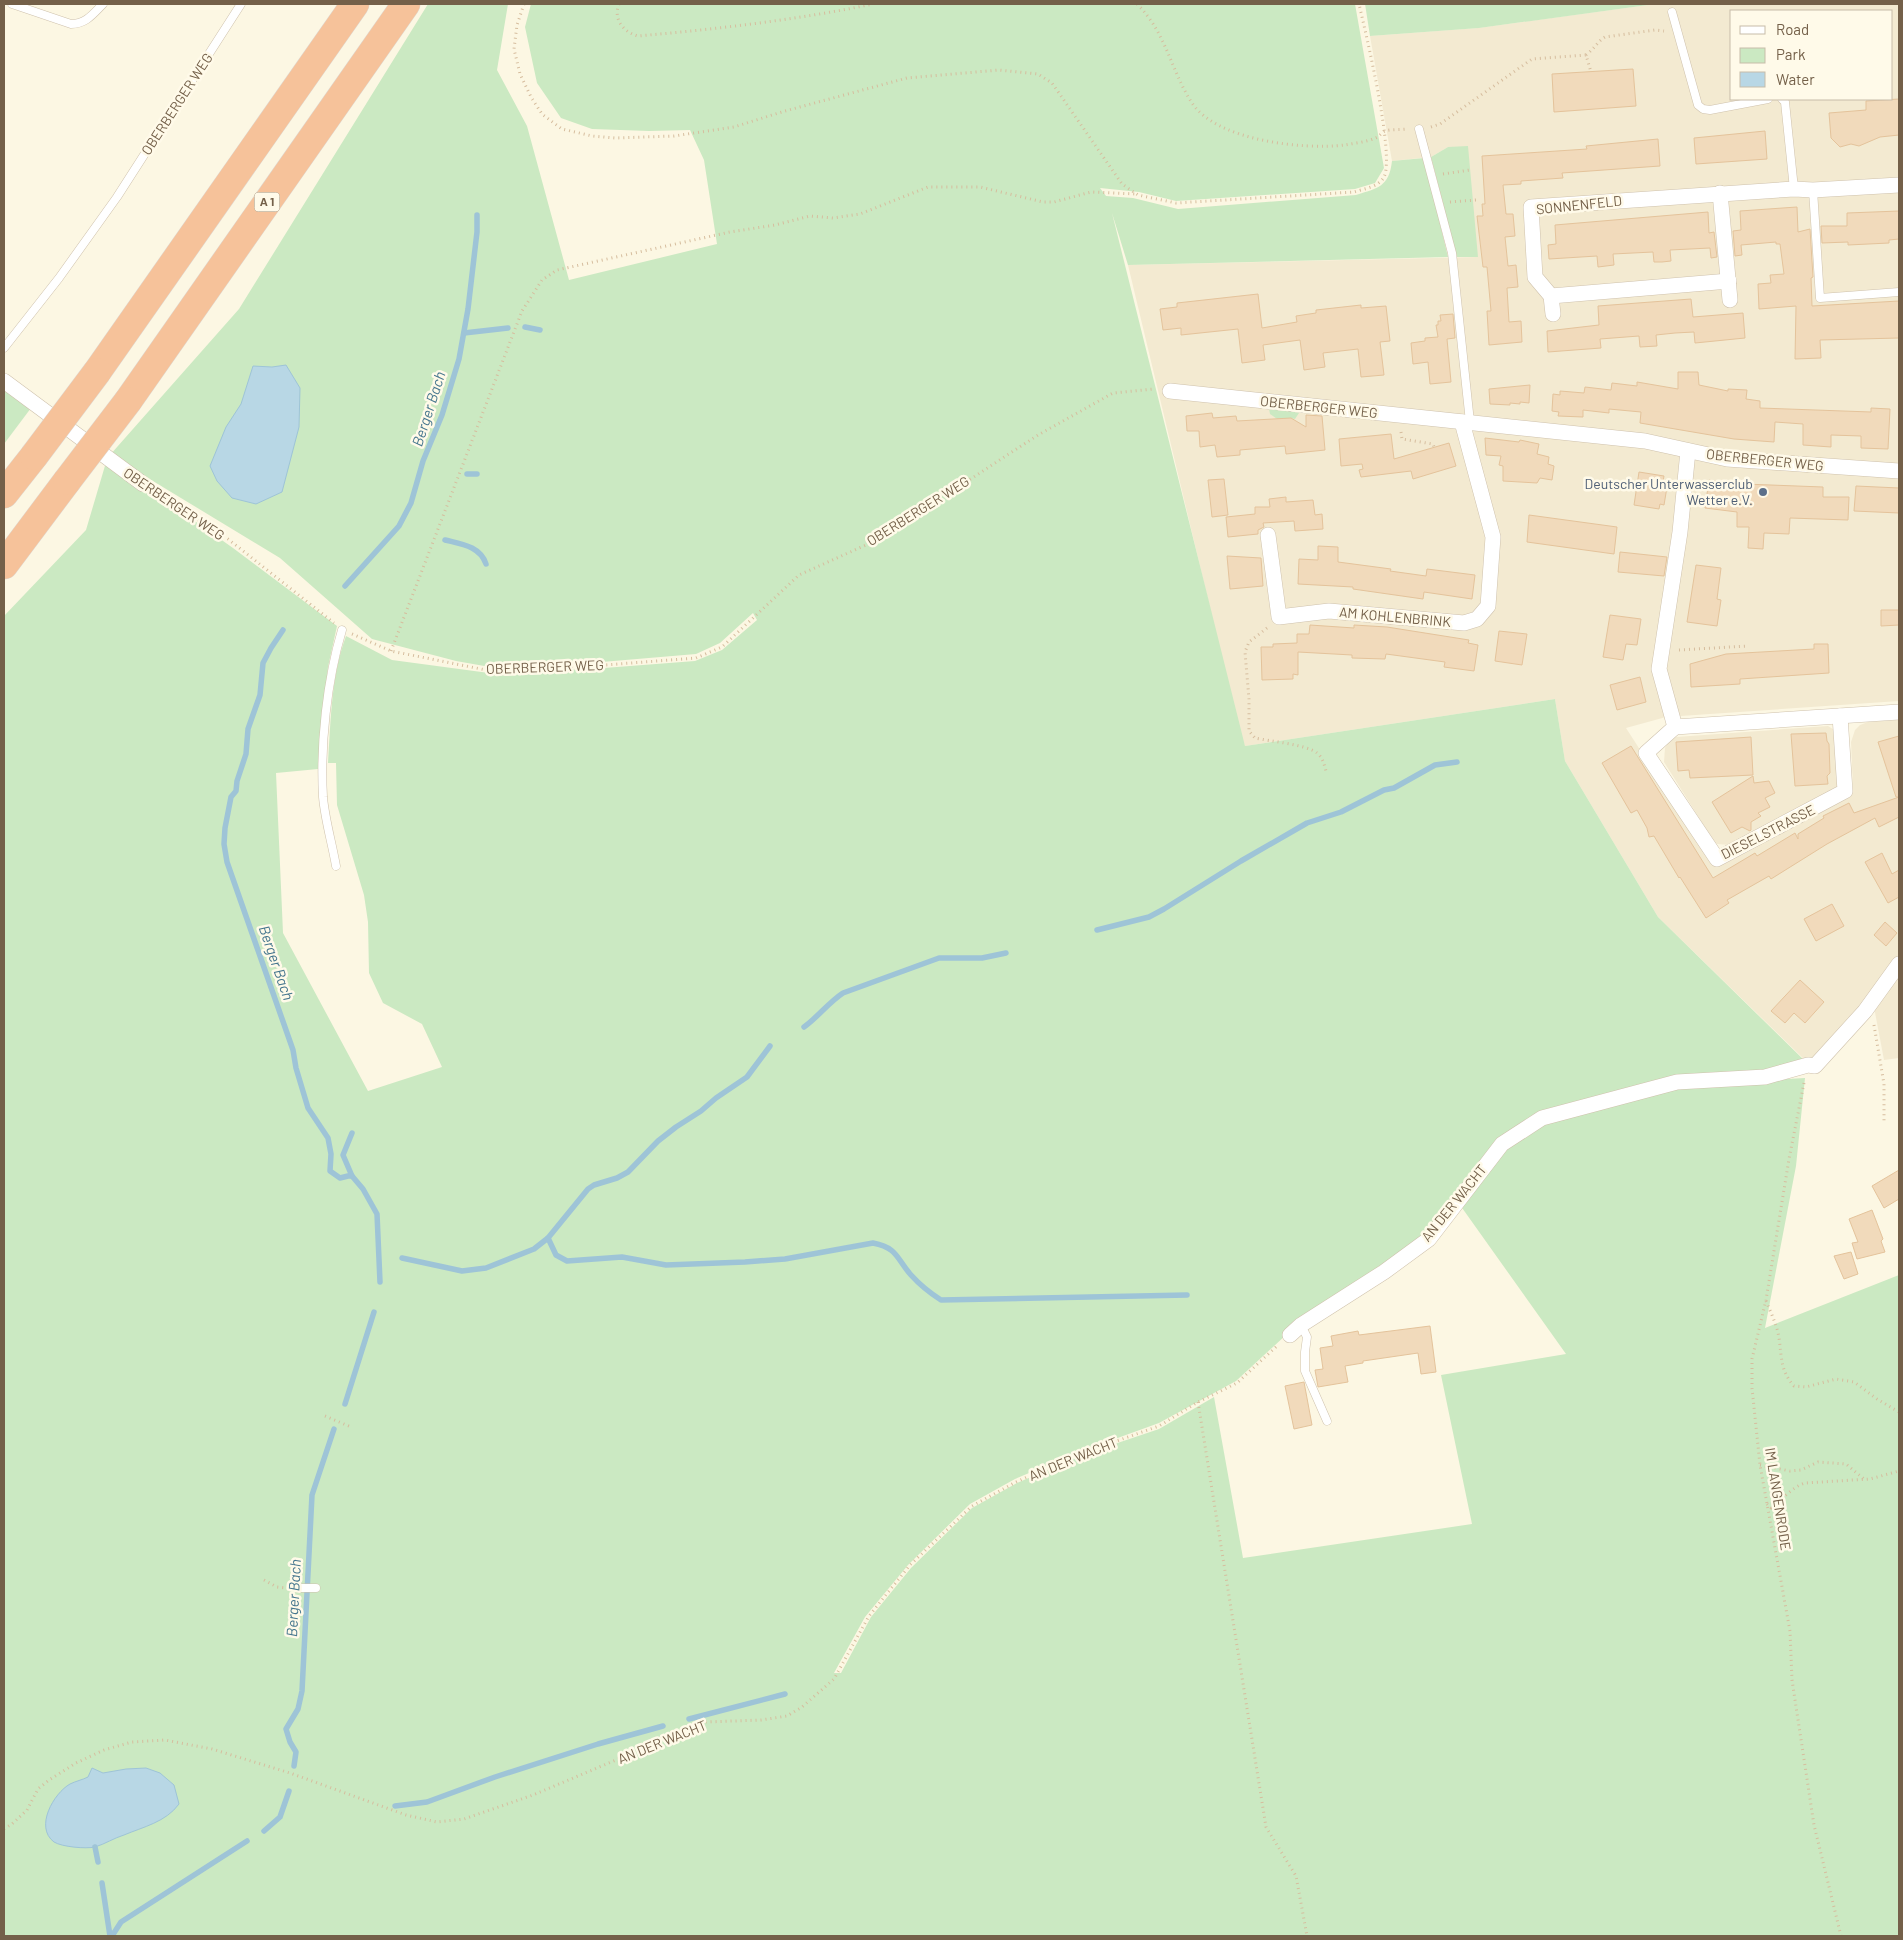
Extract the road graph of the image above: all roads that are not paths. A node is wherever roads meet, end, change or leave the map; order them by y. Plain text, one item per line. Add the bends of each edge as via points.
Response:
1 (12, 4) edge
2 (103, 4) edge
3 (241, 4) edge
4 (354, 4) edge
5 (406, 4) edge
6 (1672, 12) dead end
7 (1763, 100) edge
8 (1783, 100) edge
9 (1420, 129) road end
10 (1899, 185) edge
11 (1794, 189) junction
12 (1813, 190) junction
13 (1720, 193) junction
14 (1729, 281) junction
15 (1899, 292) edge
16 (1551, 296) junction
17 (1730, 300) dead end
18 (1553, 314) dead end
19 (4, 348) edge
20 (4, 381) edge
21 (1170, 391) road end
22 (1466, 422) junction
23 (1688, 451) junction
24 (1899, 471) edge
25 (143, 484) road end
26 (4, 494) edge
27 (1268, 535) dead end
28 (4, 565) edge
29 (342, 630) road end
30 (1899, 712) edge
31 (1840, 716) junction
32 (1675, 727) junction
33 (336, 866) dead end
34 (1899, 964) edge
35 (1301, 1325) junction
36 (1290, 1335) road end
37 (1327, 1422) dead end
38 (297, 1588) road end
39 (316, 1588) dead end

1 - 2 lane via 76,24 89,19
3 - 19 lane, OBERBERGER WEG via 117,197
4 - 26 highway, bridge via 97,372
5 - 28 highway, A 1, bridge via 128,401
6 - 7 lane via 1698,105 1702,109
8 - 11 lane
9 - 22 lane via 1452,252
10 - 12 street, SONNENFELD
11 - 12 street, SONNENFELD
11 - 13 street, SONNENFELD
12 - 15 lane via 1820,298
13 - 14 street
13 - 16 street, SONNENFELD via 1531,207 1535,278
14 - 16 street
14 - 17 street
16 - 18 street
20 - 25 street, OBERBERGER WEG
21 - 22 street, OBERBERGER WEG
22 - 23 street, OBERBERGER WEG via 1645,441
22 - 27 street, AM KOHLENBRINK via 1492,537 1488,606 1477,619 1464,623 1329,611 1279,617
23 - 24 street, OBERBERGER WEG via 1727,459
23 - 32 street via 1680,532 1659,669
29 - 33 lane via 333,660 323,764 323,799
30 - 31 street
31 - 32 street
31 - 32 street, DIESELSTRASSE via 1845,791 1717,859 1646,753
34 - 35 street, AN DER WACHT via 1871,1003 1815,1066 1808,1065 1765,1078 1677,1082 1542,1118 1502,1144 1429,1238 1384,1272
35 - 36 street, AN DER WACHT
35 - 37 lane via 1307,1337 1305,1370
38 - 39 lane

